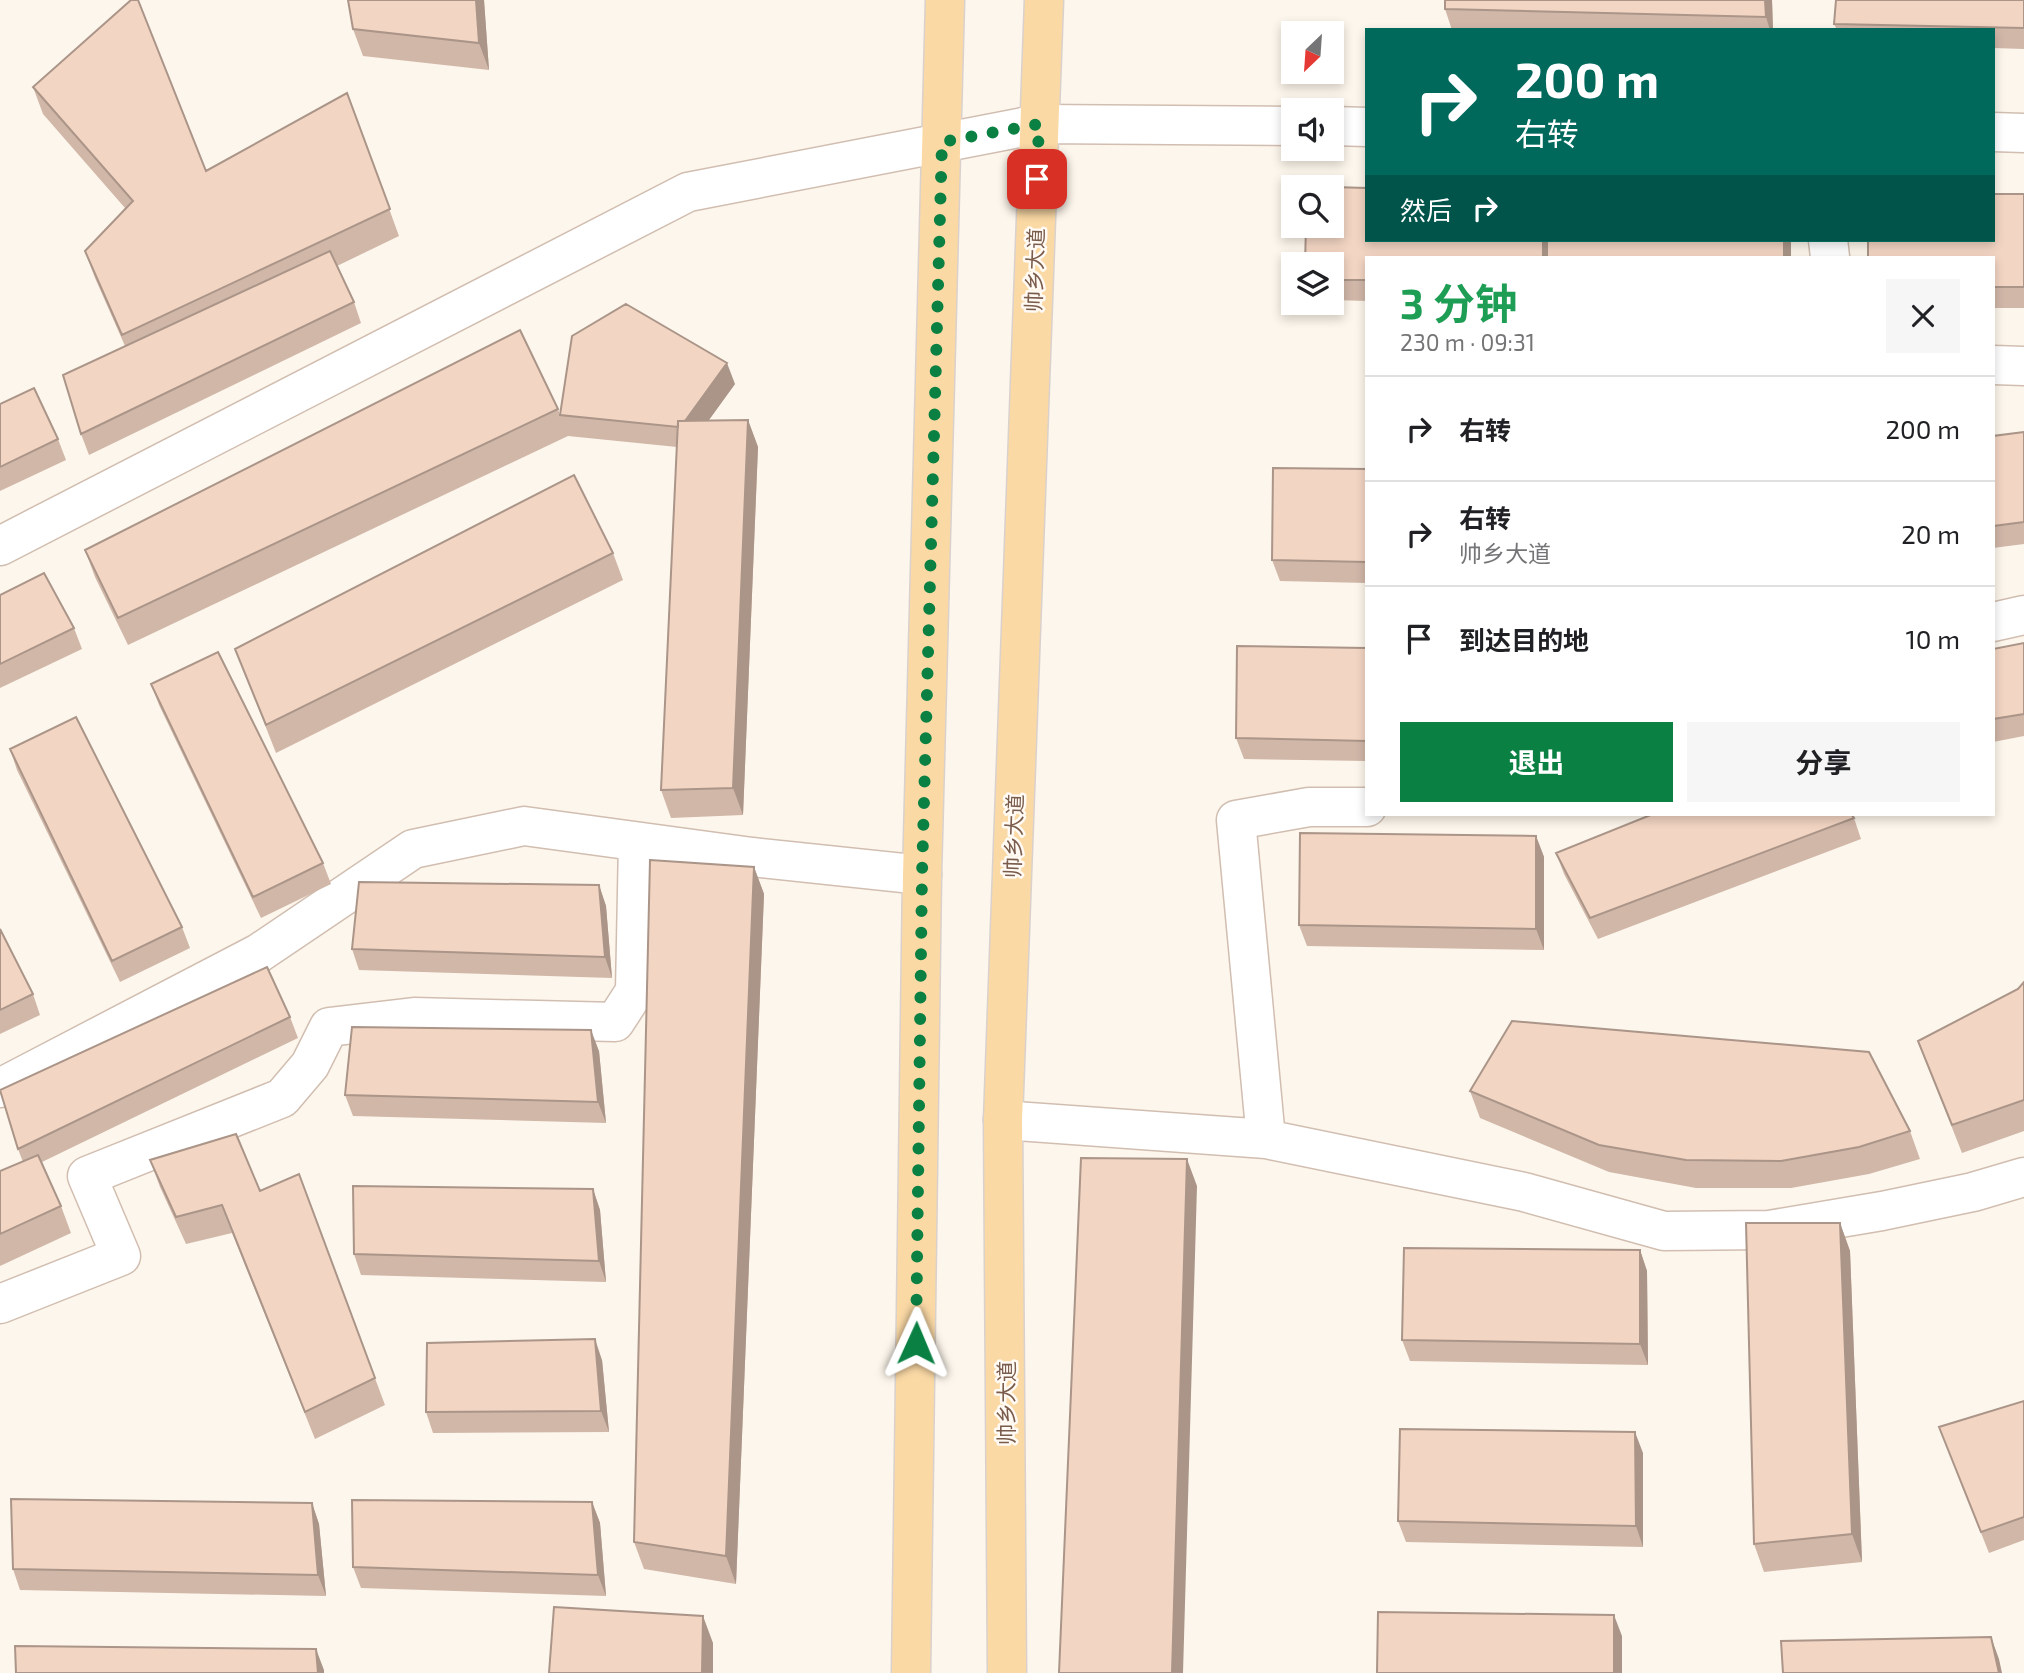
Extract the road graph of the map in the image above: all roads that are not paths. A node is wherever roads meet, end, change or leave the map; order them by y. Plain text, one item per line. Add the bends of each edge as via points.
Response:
1 (945, 0) edge
2 (1044, 0) edge
3 (1039, 124) junction
4 (1281, 126) edge
5 (1344, 126) edge
6 (1365, 127) edge
7 (1995, 132) edge
8 (2024, 133) edge
9 (942, 142) junction
10 (1995, 365) edge
11 (2024, 366) edge
12 (0, 546) edge
13 (2024, 615) edge
14 (1995, 622) edge
15 (1365, 807) edge
16 (638, 842) junction
17 (922, 875) junction
18 (0, 1088) edge
19 (1003, 1120) junction
20 (1266, 1139) junction
21 (2024, 1177) edge
22 (0, 1304) edge
23 (911, 1673) edge
24 (1007, 1673) edge

1 - 9 main road
2 - 3 main road, 帅乡大道
3 - 4 street
3 - 9 street
3 - 19 main road, 帅乡大道
5 - 6 street
7 - 8 street
9 - 12 street via 688,192
9 - 17 main road
10 - 11 street
13 - 14 street
15 - 20 street via 1309,807 1237,821
16 - 17 street
16 - 18 street via 524,826 413,849 258,953
16 - 22 street via 635,991 615,1022 414,1017 329,1027 310,1065 282,1098 87,1176 121,1256
17 - 23 main road
19 - 20 street
19 - 24 main road, 帅乡大道
20 - 21 street via 1524,1192 1664,1231 1769,1230 1882,1211

